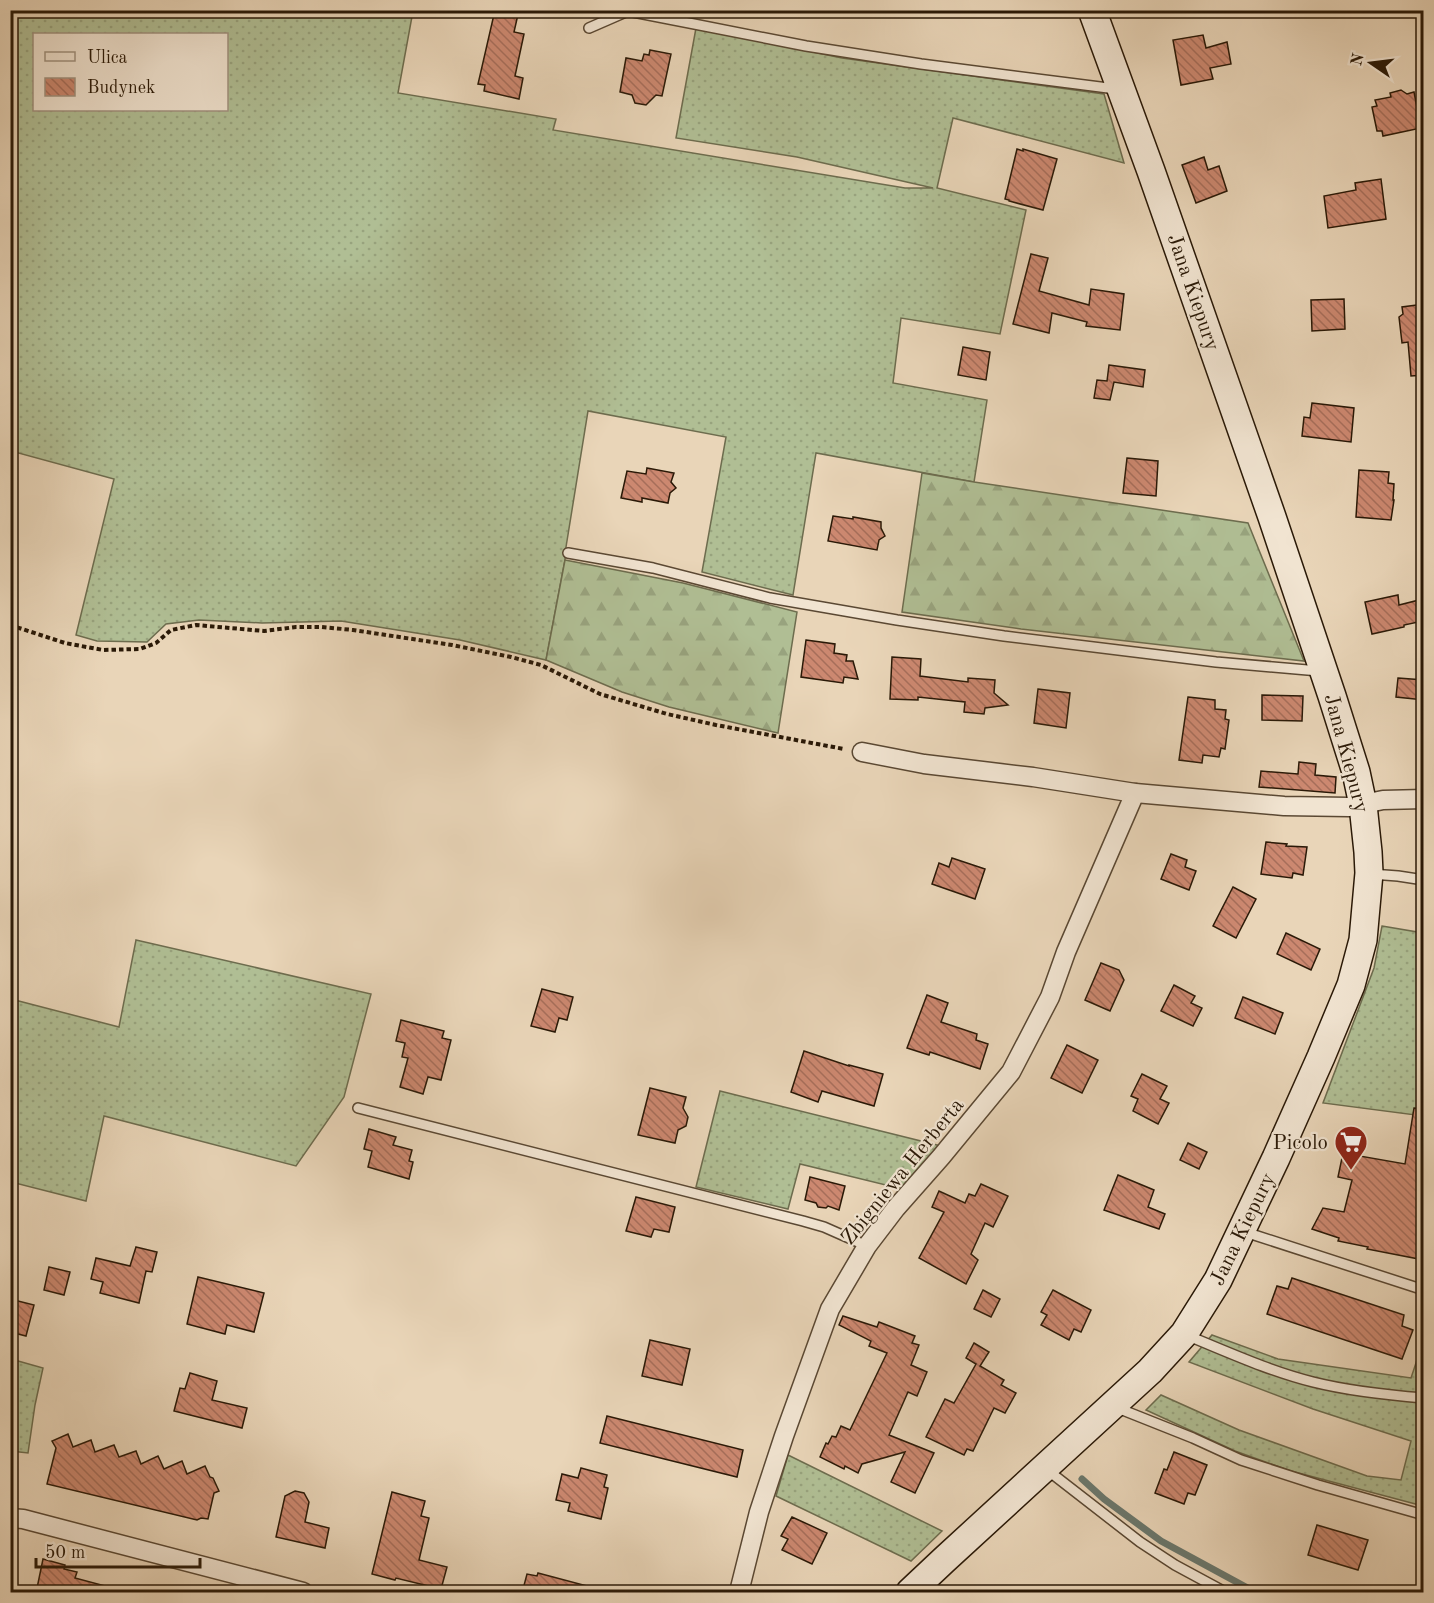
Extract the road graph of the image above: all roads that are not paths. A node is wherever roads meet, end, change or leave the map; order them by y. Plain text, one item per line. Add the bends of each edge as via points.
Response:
1 (1092, 10) edge
2 (589, 28) dead end
3 (1122, 90) junction
4 (568, 553) dead end
5 (1324, 671) junction
6 (862, 752) road end
7 (1136, 793) junction
8 (1424, 799) edge
9 (1363, 805) junction
10 (1369, 873) junction
11 (1424, 880) edge
12 (358, 1108) dead end
13 (1242, 1231) junction
14 (867, 1246) junction
15 (1424, 1290) edge
16 (1184, 1334) junction
17 (1424, 1398) edge
18 (1113, 1406) junction
19 (1044, 1468) junction
20 (1424, 1515) edge
21 (10, 1518) edge
22 (303, 1593) edge
23 (739, 1593) edge
24 (910, 1593) edge
25 (1225, 1593) edge

1 - 3 street, Jana Kiepury
2 - 3 lane via 628,11 806,46
3 - 5 street, Jana Kiepury
4 - 5 lane via 653,568 770,598 897,620 1216,662
5 - 9 street, Jana Kiepury
6 - 7 street
7 - 9 street via 1300,806
7 - 14 street, Zbigniewa Herberta via 1050,997 1011,1072
8 - 9 street via 1383,800
9 - 10 street, Jana Kiepury
10 - 11 lane
10 - 13 street, Jana Kiepury via 1363,940 1351,985
12 - 14 lane via 803,1221
13 - 15 lane
13 - 16 street, Jana Kiepury via 1218,1280
14 - 23 street, Zbigniewa Herberta via 823,1327 759,1512
16 - 17 lane via 1312,1382 1371,1394
16 - 18 street, Jana Kiepury
18 - 19 street, Jana Kiepury
18 - 20 lane via 1252,1464
19 - 24 street, Jana Kiepury
19 - 25 lane via 1140,1542
21 - 22 street

